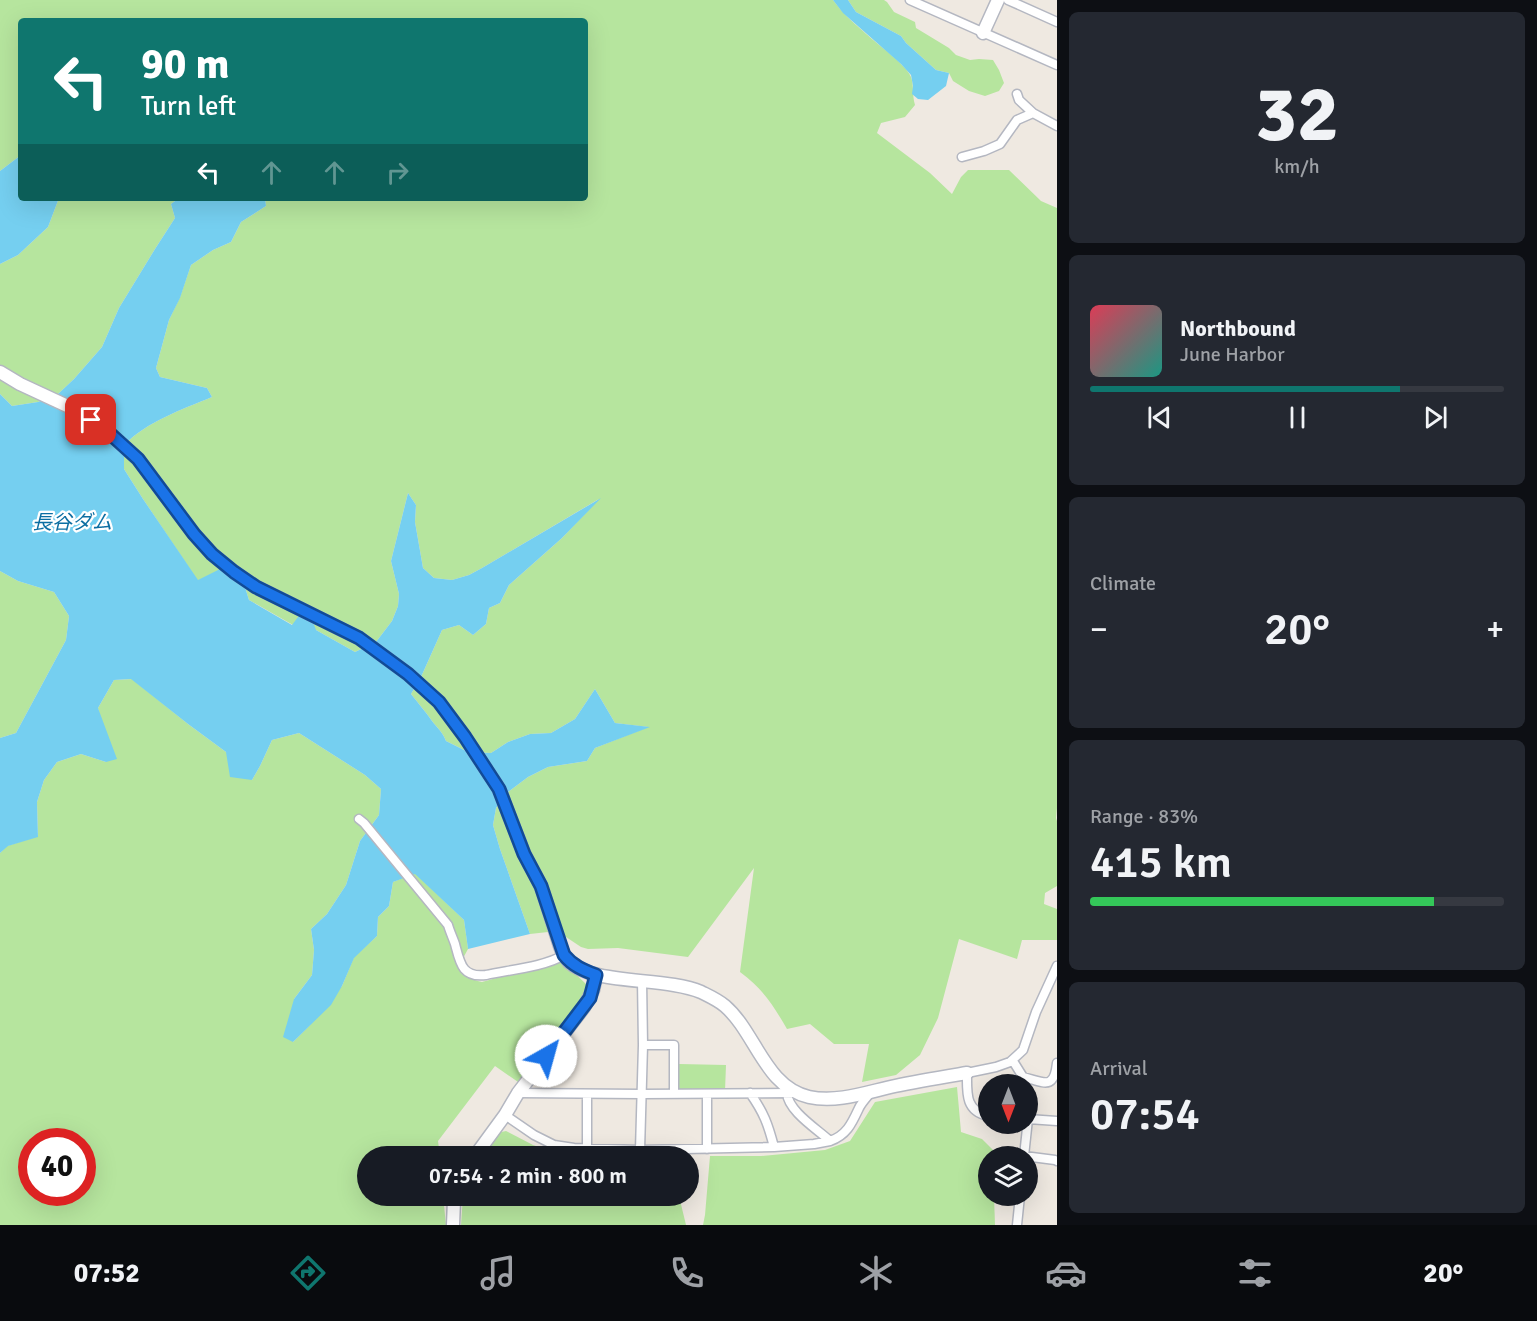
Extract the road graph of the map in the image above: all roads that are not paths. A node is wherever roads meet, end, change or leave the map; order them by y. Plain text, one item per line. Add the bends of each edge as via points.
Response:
1 (910, 0) edge
2 (998, 0) edge
3 (1008, 0) edge
4 (1057, 22) edge
5 (983, 33) junction
6 (1057, 65) edge
7 (1017, 94) dead end
8 (1033, 113) junction
9 (1057, 126) edge
10 (962, 157) dead end
11 (0, 372) edge
12 (361, 821) dead end
13 (564, 955) junction
14 (1057, 966) edge
15 (596, 975) junction
16 (642, 980) junction
17 (643, 1045) junction
18 (1013, 1061) junction
19 (1057, 1063) edge
20 (966, 1073) junction
21 (871, 1091) junction
22 (518, 1093) junction
23 (750, 1093) junction
24 (791, 1093) junction
25 (587, 1094) junction
26 (641, 1094) junction
27 (674, 1094) junction
28 (707, 1094) junction
29 (978, 1112) edge
30 (504, 1115) junction
31 (1038, 1120) edge
32 (1057, 1122) edge
33 (830, 1141) junction
34 (482, 1146) edge
35 (566, 1146) edge
36 (587, 1146) edge
37 (640, 1146) edge
38 (774, 1147) junction
39 (699, 1149) edge
40 (707, 1149) junction
41 (1038, 1158) edge
42 (1057, 1161) edge
43 (454, 1206) edge
44 (1019, 1206) edge
45 (453, 1225) edge
46 (1017, 1225) edge

1 - 5 street
2 - 5 street
3 - 4 street
5 - 6 street
7 - 8 street
8 - 9 street
8 - 10 street via 1017,120 1000,144
11 - 13 street via 76,410 106,430 138,459 194,534 226,566 256,587 359,638 439,702 499,789 541,886
12 - 13 street via 447,925 466,971 486,975
13 - 15 street via 570,963
14 - 18 street via 1023,1050
15 - 16 street
15 - 22 street via 584,1007
16 - 17 street
16 - 24 street via 690,988 717,999 740,1023 774,1076
17 - 26 street
17 - 27 street via 674,1045
18 - 19 street via 1023,1077 1047,1083 1056,1075
18 - 20 street
20 - 21 street
20 - 29 street via 968,1100
21 - 24 street via 820,1099
21 - 33 street via 840,1138
22 - 25 street
22 - 30 street
23 - 24 street
23 - 28 street
23 - 38 street via 768,1122
24 - 33 street via 787,1101
25 - 26 street
25 - 36 street
26 - 27 street
26 - 37 street
27 - 28 street
28 - 40 street
30 - 34 street
30 - 35 street via 534,1135
31 - 32 street
33 - 38 street
38 - 40 street
39 - 40 street
41 - 42 street
43 - 45 street
44 - 46 street

